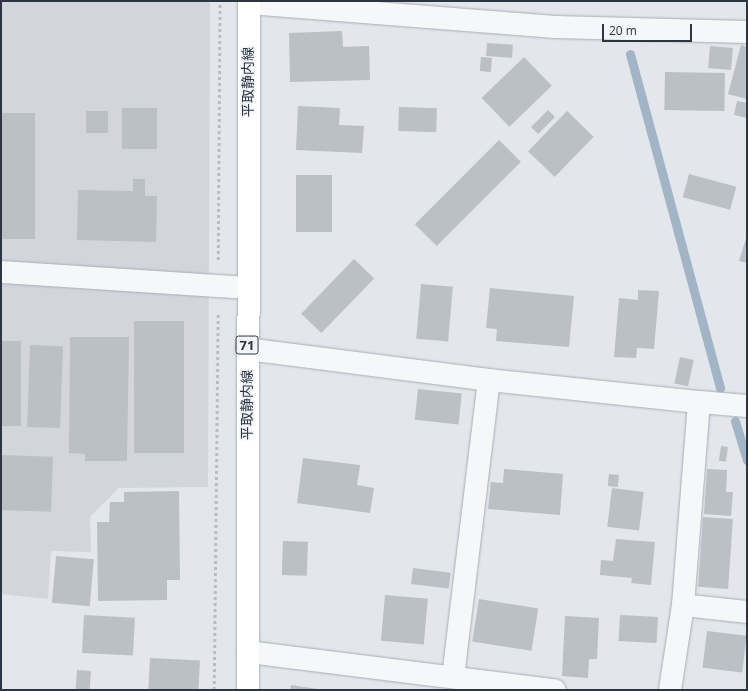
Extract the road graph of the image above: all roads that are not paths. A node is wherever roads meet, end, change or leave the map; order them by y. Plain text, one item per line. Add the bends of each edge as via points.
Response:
1 (248, 2) edge
2 (747, 32) edge
3 (1, 272) edge
4 (248, 288) junction
5 (247, 349) junction
6 (489, 380) junction
7 (699, 402) junction
8 (747, 406) edge
9 (683, 605) junction
10 (747, 612) edge
11 (248, 652) junction
12 (453, 677) junction
13 (248, 690) edge
14 (555, 690) edge
15 (670, 690) edge

1 - 2 street via 555,27
1 - 4 main road, 平取静内線 / 71
3 - 4 street
4 - 5 main road, 平取静内線 / 71
5 - 6 street
5 - 11 main road, 平取静内線 / 71
6 - 7 street
6 - 12 street
7 - 8 street
7 - 9 street
9 - 10 street
9 - 15 street
11 - 12 street
11 - 13 main road, 平取静内線 / 71
12 - 14 street

